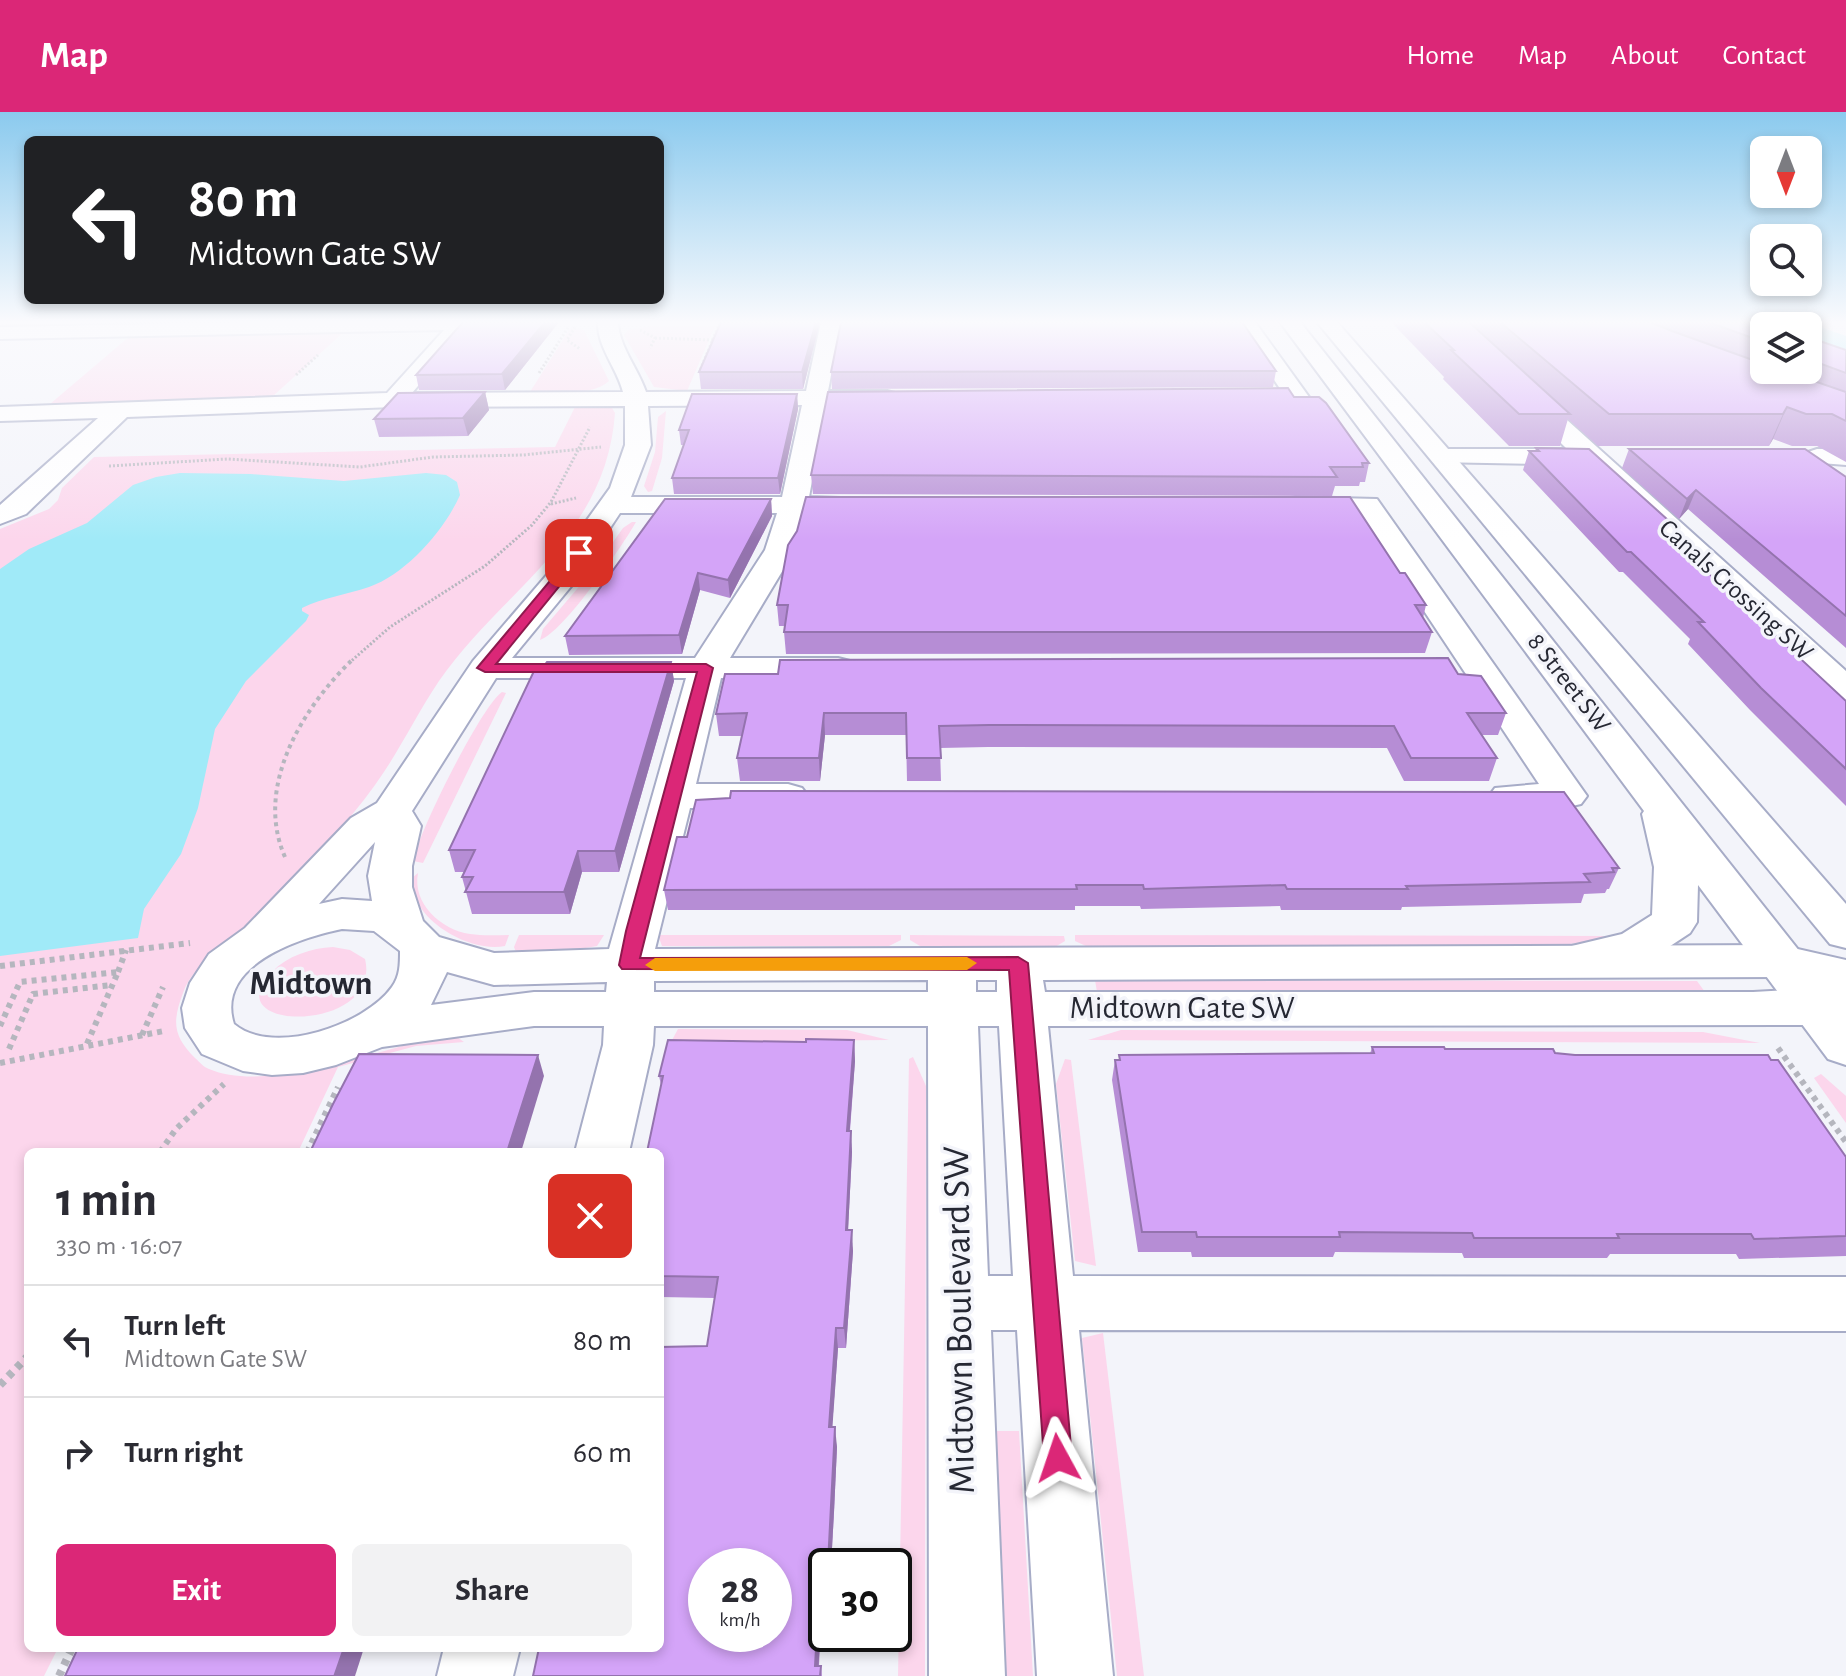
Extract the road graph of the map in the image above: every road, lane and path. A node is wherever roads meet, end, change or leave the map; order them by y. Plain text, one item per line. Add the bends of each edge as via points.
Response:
1 (398, 395) edge
2 (635, 395) edge
3 (819, 395) edge
4 (1296, 395) edge
5 (1346, 395) edge
6 (1390, 395) edge
7 (1524, 395) edge
8 (1265, 397) edge
9 (636, 398) junction
10 (818, 398) junction
11 (914, 398) edge
12 (394, 400) junction
13 (120, 410) junction
14 (0, 414) edge
15 (591, 425) dead end
16 (638, 445) junction
17 (576, 449) junction
18 (1443, 457) junction
19 (1590, 457) junction
20 (1633, 457) edge
21 (1789, 457) edge
22 (1817, 457) junction
23 (1846, 457) edge
24 (57, 470) junction
25 (1846, 477) edge
26 (613, 505) junction
27 (794, 505) junction
28 (893, 505) edge
29 (1267, 505) edge
30 (0, 516) edge
31 (1475, 666) junction
32 (876, 667) edge
33 (1435, 667) edge
34 (485, 668) junction
35 (706, 668) junction
36 (1846, 690) edge
37 (1649, 787) junction
38 (673, 796) junction
39 (823, 796) edge
40 (1473, 796) edge
41 (392, 811) junction
42 (288, 862) dead end
43 (1846, 933) edge
44 (413, 937) junction
45 (262, 938) junction
46 (126, 950) junction
47 (193, 951) dead end
48 (1572, 961) junction
49 (1780, 961) junction
50 (0, 966) edge
51 (118, 972) junction
52 (165, 983) dead end
53 (112, 985) junction
54 (1020, 985) junction
55 (630, 986) junction
56 (953, 986) junction
57 (1837, 995) edge
58 (2, 1014) edge
59 (0, 1026) edge
60 (169, 1030) dead end
61 (375, 1030) junction
62 (142, 1035) junction
63 (86, 1046) junction
64 (1846, 1046) edge
65 (1778, 1048) dead end
66 (9, 1049) dead end
67 (0, 1063) edge
68 (228, 1081) dead end
69 (341, 1082) edge
70 (1846, 1142) edge
71 (163, 1148) edge
72 (309, 1148) edge
73 (603, 1148) edge
74 (960, 1303) junction
75 (1046, 1303) junction
76 (1846, 1304) edge
77 (24, 1360) edge
78 (0, 1385) edge
79 (70, 1652) edge
80 (481, 1652) edge
81 (59, 1676) edge
82 (475, 1676) edge
83 (967, 1676) edge
84 (1075, 1676) edge

1 - 12 street
2 - 9 street
3 - 10 street
4 - 8 street
5 - 37 street, 8 Street SW
6 - 18 street, 8 Street SW
7 - 19 street, Canals Crossing SW
9 - 10 street
9 - 12 street
9 - 16 street
10 - 11 street
10 - 27 street
12 - 13 street
13 - 14 street
13 - 24 street
15 - 17 path
16 - 17 path
16 - 26 street
17 - 24 path via 433,457 368,467 227,459
17 - 42 path via 550,504 491,561 411,613 334,677 283,761 274,804 276,841
18 - 19 street
18 - 43 street, 8 Street SW
19 - 20 street
19 - 36 street, Canals Crossing SW
21 - 22 street
22 - 23 street
22 - 25 street
24 - 30 street
26 - 27 street
26 - 34 street via 562,577
27 - 28 street
27 - 35 street via 780,550
29 - 31 street via 1367,505
31 - 33 street
31 - 40 street via 1567,796
32 - 35 street
34 - 35 street
34 - 41 street
35 - 38 street
37 - 48 street via 1671,835 1678,902 1674,922 1636,947
37 - 49 street, 8 Street SW
38 - 39 street
38 - 55 street via 635,931
41 - 44 street via 400,826 388,872 390,895
41 - 45 street via 366,827
44 - 45 street via 378,916 342,914 301,922
44 - 55 street, Midtown Gate SW via 494,969
44 - 61 street via 423,973 406,1002
45 - 61 street via 230,961 210,989 205,1016 218,1040 247,1054 288,1057 333,1048
46 - 47 path via 201,942
46 - 50 path
46 - 51 path
48 - 49 street, Midtown Gate SW
48 - 54 street, Midtown Gate SW
49 - 57 street, 8 Street SW
51 - 53 path
51 - 58 path via 20,982
52 - 62 path
53 - 63 path
53 - 66 path via 33,994
54 - 56 street, Midtown Gate SW
54 - 57 street, Midtown Gate SW
54 - 75 street
55 - 56 street, Midtown Gate SW
55 - 61 street, Midtown Gate SW via 534,1009
55 - 73 street via 628,1045
56 - 74 street, Midtown Boulevard SW
57 - 64 street, 8 Street SW
58 - 59 path
60 - 62 path
62 - 63 path
63 - 67 path
65 - 70 path
68 - 71 path
69 - 72 path
74 - 75 street
74 - 83 street, Midtown Boulevard SW
75 - 76 street
75 - 84 street
77 - 78 path
79 - 81 path
80 - 82 street

